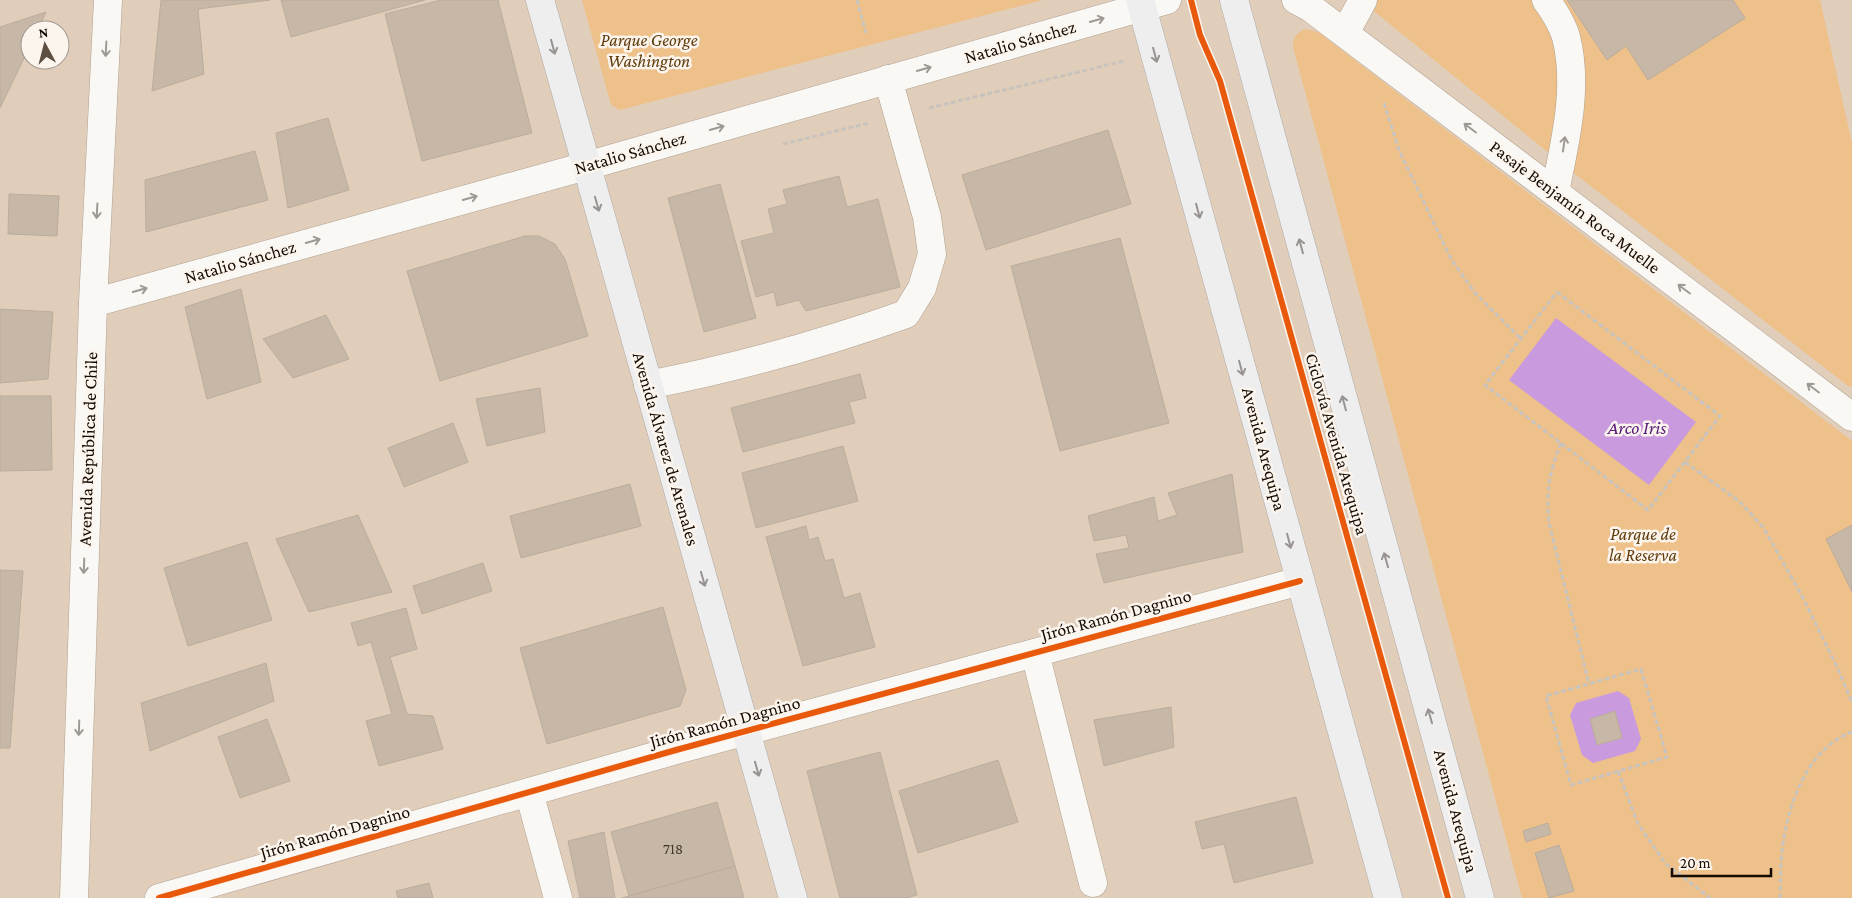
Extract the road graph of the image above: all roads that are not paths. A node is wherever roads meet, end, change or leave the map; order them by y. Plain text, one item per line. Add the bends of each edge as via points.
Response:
1 (108, 0) edge
2 (540, 0) edge
3 (1234, 0) edge
4 (1296, 0) edge
5 (1363, 0) edge
6 (1546, 0) edge
7 (1150, 2) edge
8 (1345, 33) junction
9 (888, 80) junction
10 (586, 166) junction
11 (1555, 192) junction
12 (93, 303) junction
13 (648, 385) junction
14 (1852, 417) edge
15 (1300, 581) junction
16 (1035, 653) junction
17 (746, 732) junction
18 (529, 792) junction
19 (1093, 884) dead end
20 (74, 898) edge
21 (159, 898) edge
22 (558, 898) edge
23 (793, 898) edge
24 (1388, 898) edge
25 (1480, 898) edge

1 -> 12 street, Avenida República de Chile
2 -> 10 main road, Avenida Álvarez de Arenales
25 -> 3 main road, Avenida Arequipa
4 - 8 street, Pasaje Benjamín Roca Muelle
5 - 8 street
11 -> 6 street via 1572,74 1566,36
9 -> 7 street, Natalio Sánchez
7 -> 15 main road, Avenida Arequipa
11 -> 8 street, Pasaje Benjamín Roca Muelle
10 -> 9 street, Natalio Sánchez
9 - 13 street via 928,217 932,254 922,288 906,314 789,352 709,374
12 -> 10 street, Natalio Sánchez
10 -> 13 main road, Avenida Álvarez de Arenales
14 -> 11 street, Pasaje Benjamín Roca Muelle
12 -> 20 street, Avenida República de Chile
13 -> 17 main road, Avenida Álvarez de Arenales
15 - 16 street, Jirón Ramón Dagnino
15 - 24 main road, Avenida Arequipa
16 - 17 street, Jirón Ramón Dagnino
16 - 19 street
17 - 18 street, Jirón Ramón Dagnino
17 -> 23 main road, Avenida Álvarez de Arenales
18 - 21 street, Jirón Ramón Dagnino
18 - 22 street

